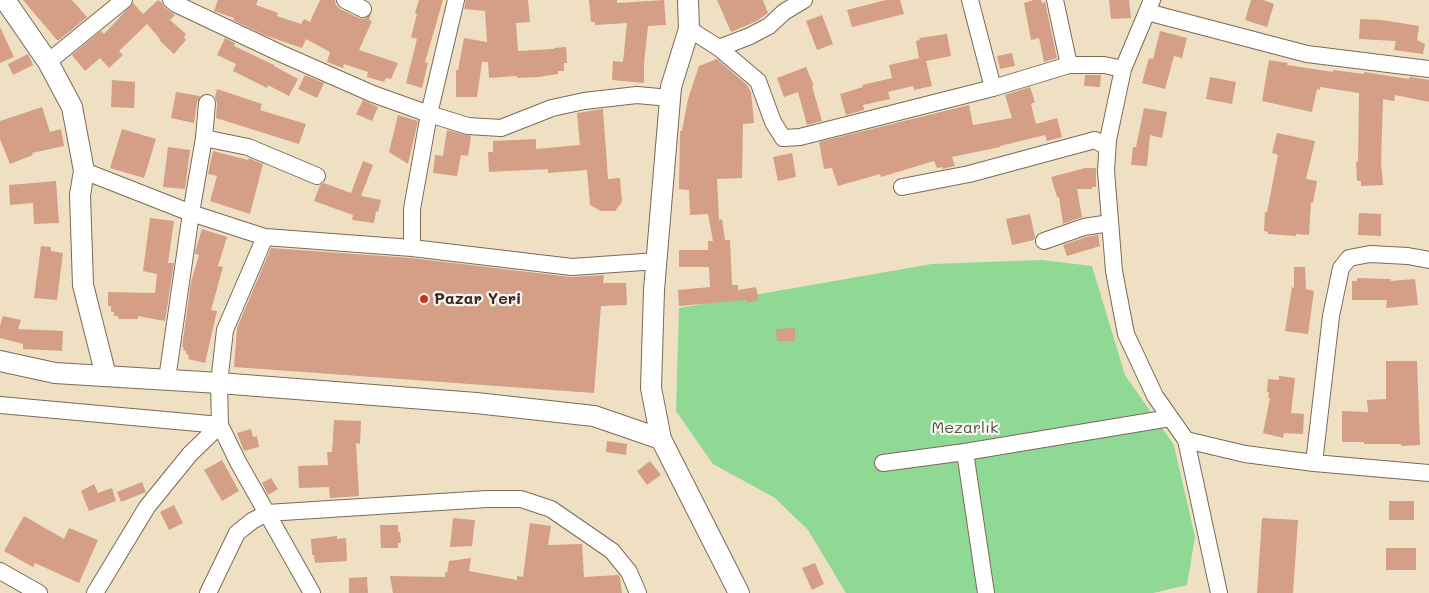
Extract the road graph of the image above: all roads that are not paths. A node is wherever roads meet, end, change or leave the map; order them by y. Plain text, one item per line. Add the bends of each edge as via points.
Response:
1 (5, 0) edge
2 (124, 0) edge
3 (171, 0) edge
4 (345, 0) edge
5 (456, 0) edge
6 (688, 0) edge
7 (804, 0) edge
8 (970, 0) edge
9 (1055, 0) edge
10 (1150, 6) edge
11 (363, 9) dead end
12 (689, 29) junction
13 (718, 48) junction
14 (48, 62) junction
15 (1069, 65) junction
16 (1123, 69) junction
17 (1429, 69) edge
18 (992, 88) junction
19 (670, 98) junction
20 (207, 103) dead end
21 (429, 114) junction
22 (204, 138) junction
23 (1107, 148) junction
24 (84, 171) junction
25 (317, 176) dead end
26 (902, 187) dead end
27 (191, 213) junction
28 (1110, 223) junction
29 (265, 237) junction
30 (1044, 241) dead end
31 (412, 248) junction
32 (1429, 260) edge
33 (657, 262) junction
34 (0, 361) edge
35 (106, 376) junction
36 (167, 379) junction
37 (219, 383) junction
38 (0, 405) edge
39 (1170, 418) junction
40 (220, 425) junction
41 (661, 439) junction
42 (1186, 440) junction
43 (965, 452) junction
44 (883, 463) dead end
45 (1314, 463) junction
46 (1429, 473) edge
47 (268, 513) junction
48 (0, 571) edge
49 (39, 593) edge
50 (95, 593) edge
51 (208, 593) edge
52 (312, 593) edge
53 (638, 593) edge
54 (739, 593) edge
55 (986, 593) edge
56 (1219, 593) edge

1 - 14 main road
2 - 14 street
3 - 21 street via 291,58 373,94
4 - 11 street
5 - 21 street
6 - 12 main road
7 - 13 street via 769,26
8 - 18 street
9 - 15 street
10 - 16 street
10 - 17 street via 1307,54
12 - 13 street
12 - 19 main road
13 - 18 street via 758,81 773,122 783,138 800,138
14 - 24 main road via 72,107
15 - 16 street via 1104,65
15 - 18 street
16 - 23 street
19 - 21 street via 637,95 584,101 552,108 500,128 468,126
19 - 33 main road
20 - 22 street
21 - 31 street via 412,209
22 - 25 street via 248,147
22 - 27 street
23 - 26 street via 1094,140 969,174
23 - 28 street
24 - 27 street
24 - 35 main road via 80,195 83,285
27 - 29 street
27 - 36 street
28 - 30 street via 1084,227
28 - 39 street via 1114,271 1126,334 1155,396
29 - 31 street
29 - 37 street via 224,330
31 - 33 street via 572,267
32 - 45 street via 1370,254 1349,258 1340,268 1331,316
33 - 41 main road via 652,388
34 - 35 main road via 55,373
35 - 36 main road
36 - 37 main road
37 - 40 street
37 - 41 main road via 476,403 594,416
38 - 40 street
39 - 42 street
39 - 43 street
40 - 47 street
40 - 50 street via 190,454 147,507
41 - 54 main road
42 - 45 street via 1246,454
42 - 56 street
43 - 44 street
43 - 55 street
45 - 46 street
47 - 51 street via 237,533
47 - 52 street
47 - 53 street via 521,499 551,509 612,551 629,572
48 - 49 street

